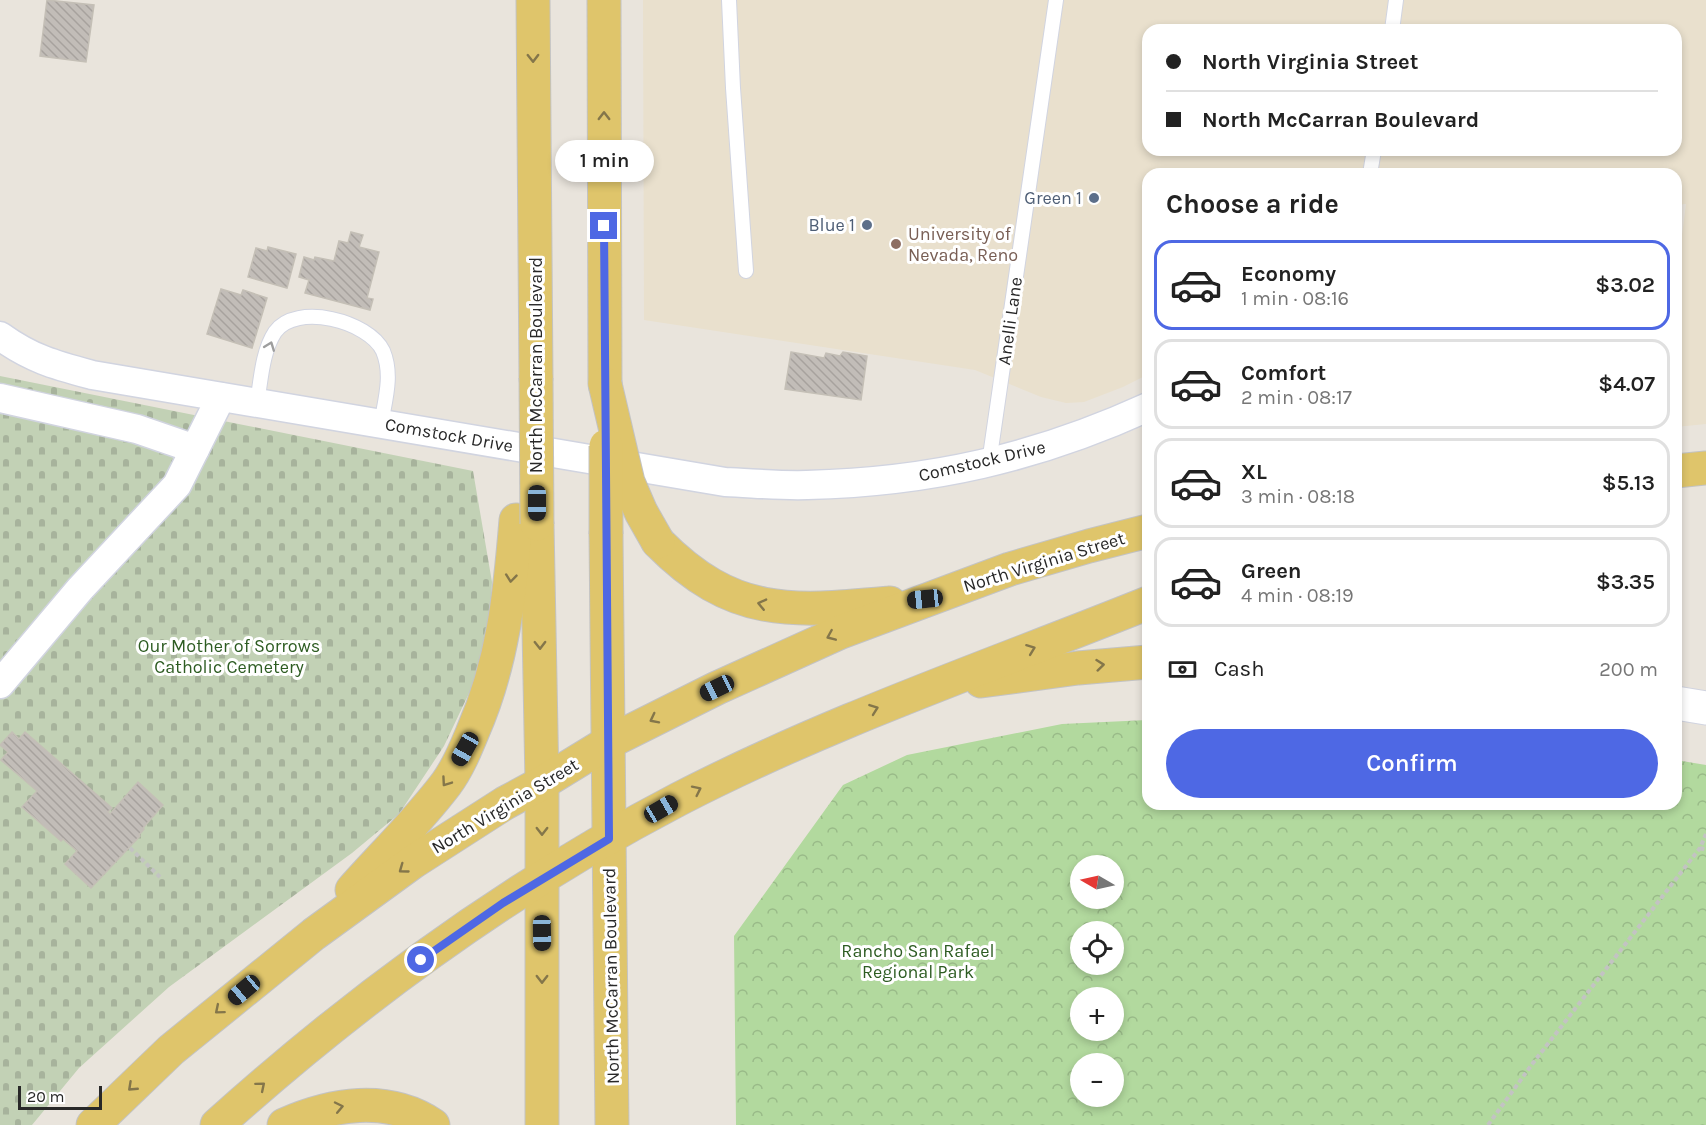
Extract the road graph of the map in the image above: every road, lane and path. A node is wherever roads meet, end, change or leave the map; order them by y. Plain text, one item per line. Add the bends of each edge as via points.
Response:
1 (533, 0) edge
2 (604, 0) edge
3 (729, 0) edge
4 (1056, 0) edge
5 (1396, 0) edge
6 (1393, 24) edge
7 (746, 271) dead end
8 (0, 336) edge
9 (605, 384) junction
10 (221, 397) junction
11 (0, 398) edge
12 (257, 403) junction
13 (1142, 410) edge
14 (381, 424) junction
15 (195, 449) junction
16 (989, 463) junction
17 (1706, 468) edge
18 (1682, 470) edge
19 (527, 522) junction
20 (1142, 533) edge
21 (925, 599) junction
22 (1142, 605) edge
23 (1142, 663) edge
24 (0, 684) edge
25 (937, 686) junction
26 (1682, 704) edge
27 (1706, 708) edge
28 (609, 742) junction
29 (542, 783) junction
30 (1706, 834) edge
31 (609, 839) junction
32 (130, 848) dead end
33 (1700, 848) junction
34 (1706, 850) edge
35 (160, 877) dead end
36 (541, 878) junction
37 (314, 934) junction
38 (93, 1125) edge
39 (217, 1125) edge
40 (284, 1125) edge
41 (433, 1125) edge
42 (542, 1125) edge
43 (612, 1125) edge
44 (1488, 1125) edge

1 -> 19 main road, North McCarran Boulevard, bridge via 536,378
9 -> 2 main road, North McCarran Boulevard
3 - 7 lane
4 - 16 lane, Anelli Lane
5 - 6 lane
8 - 10 street, Comstock Drive via 46,363 92,375
21 -> 9 main road, bridge via 800,608 768,606 734,597 706,582 658,542 640,512 628,482
9 - 28 main road, North McCarran Boulevard, bridge
10 - 12 street, Comstock Drive
10 - 15 street
11 - 15 street via 137,429
12 - 14 street, Comstock Drive
12 -> 14 lane via 275,332 285,321 300,317 328,319 352,326 382,348 388,380
13 - 16 street, Comstock Drive via 1044,449
14 - 16 street, Comstock Drive via 725,482 806,485 869,481 933,475
15 - 24 street via 177,485 80,589
17 - 18 main road
19 -> 29 main road, North McCarran Boulevard
19 -> 37 main road via 494,674 482,710 448,782
20 - 21 main road, North Virginia Street via 1022,566
21 -> 28 main road, North Virginia Street via 785,656
25 -> 22 main road
25 -> 23 main road
31 -> 25 main road via 740,769
26 - 27 main road
28 - 29 main road, North Virginia Street
28 - 31 main road, North McCarran Boulevard
29 -> 36 main road, North McCarran Boulevard
29 -> 37 main road, North Virginia Street via 413,862
30 - 33 path
31 - 36 main road
31 - 43 main road, North McCarran Boulevard
32 - 35 path
33 - 34 path
33 - 44 path
39 -> 36 main road via 336,1023
36 -> 42 main road, North McCarran Boulevard
37 -> 38 main road, North Virginia Street via 171,1050
40 -> 41 main road via 350,1104 389,1108

